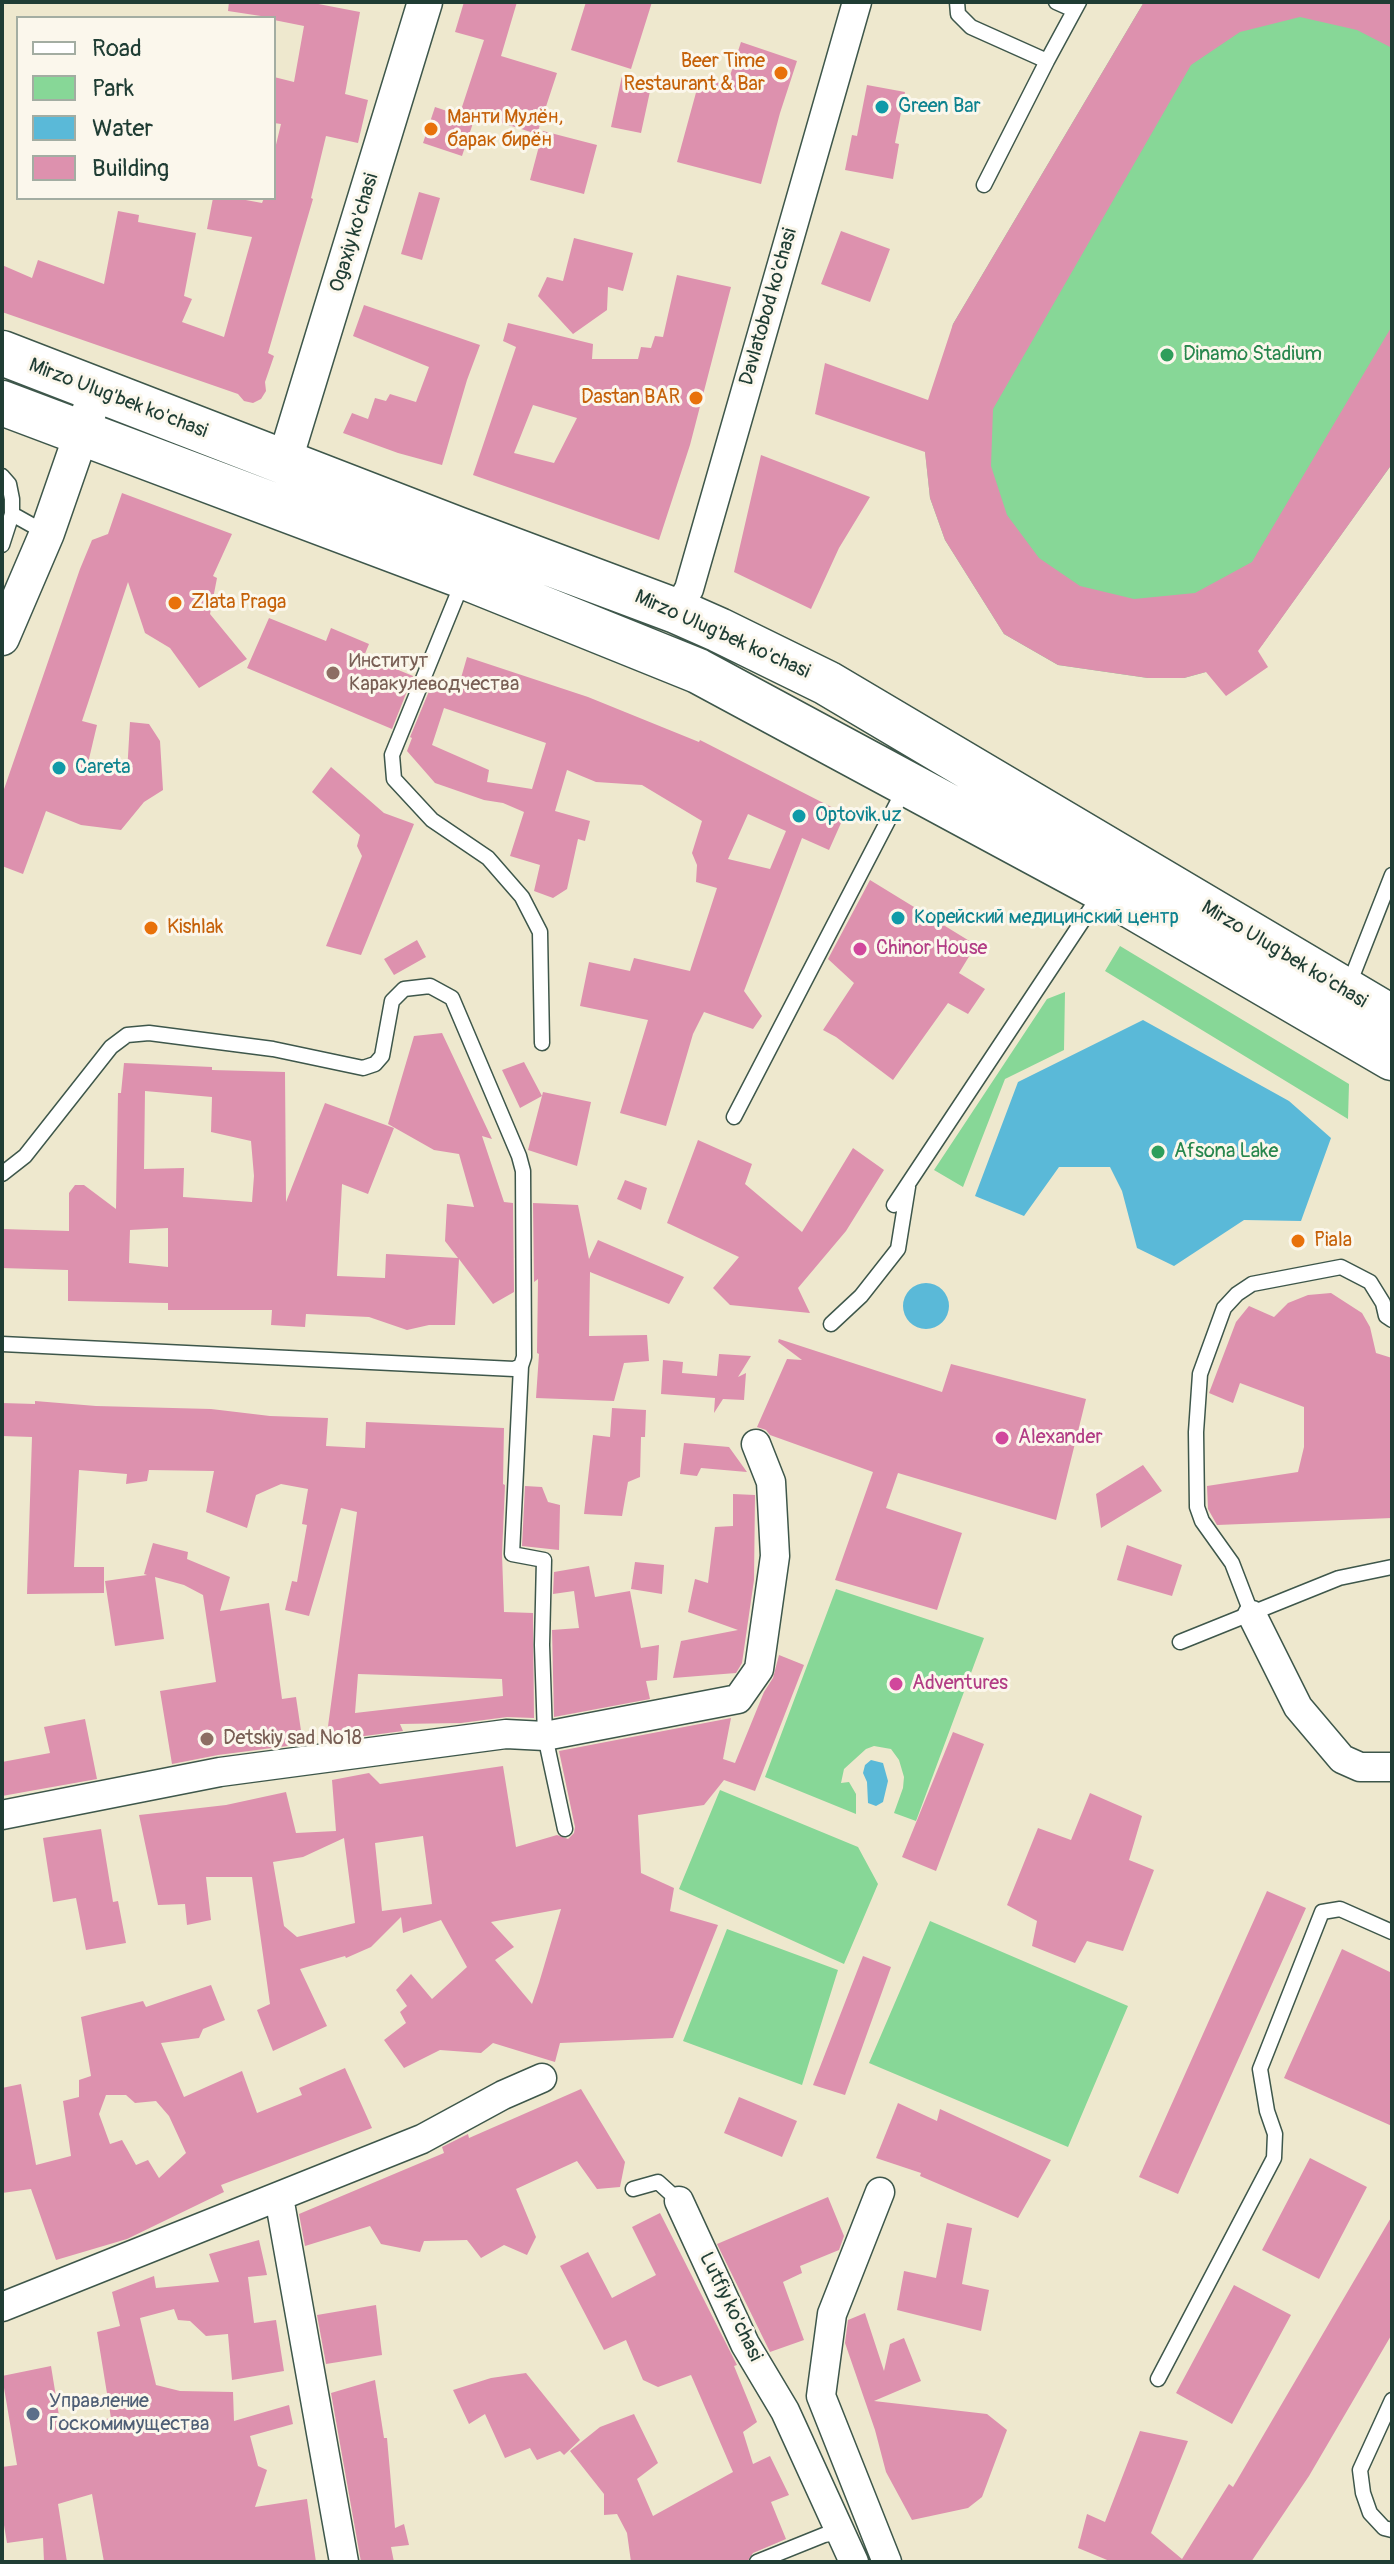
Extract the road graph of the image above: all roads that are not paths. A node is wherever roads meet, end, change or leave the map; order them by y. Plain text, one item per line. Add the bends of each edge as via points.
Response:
1 (425, 2) edge
2 (857, 2) edge
3 (957, 2) edge
4 (1056, 2) edge
5 (1076, 6) edge
6 (1047, 61) junction
7 (984, 185) dead end
8 (2, 353) edge
9 (97, 389) junction
10 (2, 403) edge
11 (82, 434) junction
12 (284, 463) junction
13 (2, 476) edge
14 (12, 514) junction
15 (47, 533) junction
16 (2, 545) edge
17 (465, 577) junction
18 (676, 611) junction
19 (2, 638) edge
20 (908, 782) junction
21 (1392, 875) edge
22 (1104, 890) junction
23 (1346, 991) junction
24 (1392, 1018) edge
25 (542, 1043) dead end
26 (1392, 1058) edge
27 (734, 1117) dead end
28 (2, 1174) edge
29 (908, 1185) junction
30 (894, 1205) dead end
31 (1392, 1320) edge
32 (831, 1324) dead end
33 (2, 1344) edge
34 (521, 1366) junction
35 (756, 1444) dead end
36 (1392, 1567) edge
37 (1252, 1615) junction
38 (1180, 1642) dead end
39 (545, 1736) junction
40 (1392, 1767) edge
41 (2, 1815) edge
42 (565, 1829) dead end
43 (1392, 1932) edge
44 (542, 2078) dead end
45 (633, 2189) dead end
46 (880, 2192) dead end
47 (279, 2197) junction
48 (679, 2201) joint
49 (2, 2307) edge
50 (1158, 2379) dead end
51 (821, 2396) junction
52 (1392, 2400) edge
53 (785, 2411) junction
54 (1392, 2530) edge
55 (841, 2532) junction
56 (344, 2562) edge
57 (757, 2562) edge
58 (854, 2562) edge
59 (887, 2562) edge

1 - 12 street, Ogaxiy ko'chasi
2 - 18 street, Davlatobod ko'chasi via 689,589
3 - 6 lane via 958,14 971,27
4 - 5 lane
5 - 6 lane
6 - 7 lane
8 - 9 main road, Mirzo Ulug'bek ko'chasi
9 - 11 street
9 - 12 main road, Mirzo Ulug'bek ko'chasi
10 - 11 main road, Mirzo Ulug'bek ko'chasi
11 - 15 street
11 - 17 main road, Mirzo Ulug'bek ko'chasi
12 - 18 main road, Mirzo Ulug'bek ko'chasi
13 - 14 lane via 9,484
14 - 15 lane
14 - 16 lane
15 - 19 street
17 - 20 main road, Mirzo Ulug'bek ko'chasi via 698,671
17 - 25 lane via 392,755 394,779 432,820 488,858 522,897 540,932
18 - 23 main road, Mirzo Ulug'bek ko'chasi via 827,683
20 - 22 main road, Mirzo Ulug'bek ko'chasi
20 - 27 lane
21 - 23 lane
22 - 26 main road, Mirzo Ulug'bek ko'chasi
22 - 29 lane
23 - 24 main road, Mirzo Ulug'bek ko'chasi
28 - 34 lane via 25,1156 111,1047 127,1035 149,1033 273,1049 363,1068 382,1056 392,1001 404,989 430,986 452,998 523,1171
29 - 30 lane
29 - 32 lane via 898,1249
31 - 37 lane via 1370,1282 1341,1267 1252,1284 1224,1308 1200,1374 1197,1507 1232,1563
33 - 34 lane
34 - 39 lane via 512,1554 544,1560
35 - 39 street via 771,1482 775,1556 759,1669 738,1699
36 - 37 lane via 1339,1578
37 - 38 lane
37 - 40 street via 1298,1707 1342,1759 1360,1767
39 - 41 street via 506,1734 220,1772
39 - 42 lane
43 - 50 lane via 1340,1909 1322,1912 1260,2069 1275,2134 1274,2158
44 - 47 street via 422,2139
45 - 48 lane via 658,2182
46 - 51 street via 832,2314
47 - 49 street
47 - 56 street
48 - 53 street, Lutfiy ko'chasi via 745,2344
51 - 53 street
51 - 59 street
52 - 54 lane via 1360,2470 1370,2513
53 - 55 street, Lutfiy ko'chasi
55 - 57 lane
55 - 58 street, Lutfiy ko'chasi

